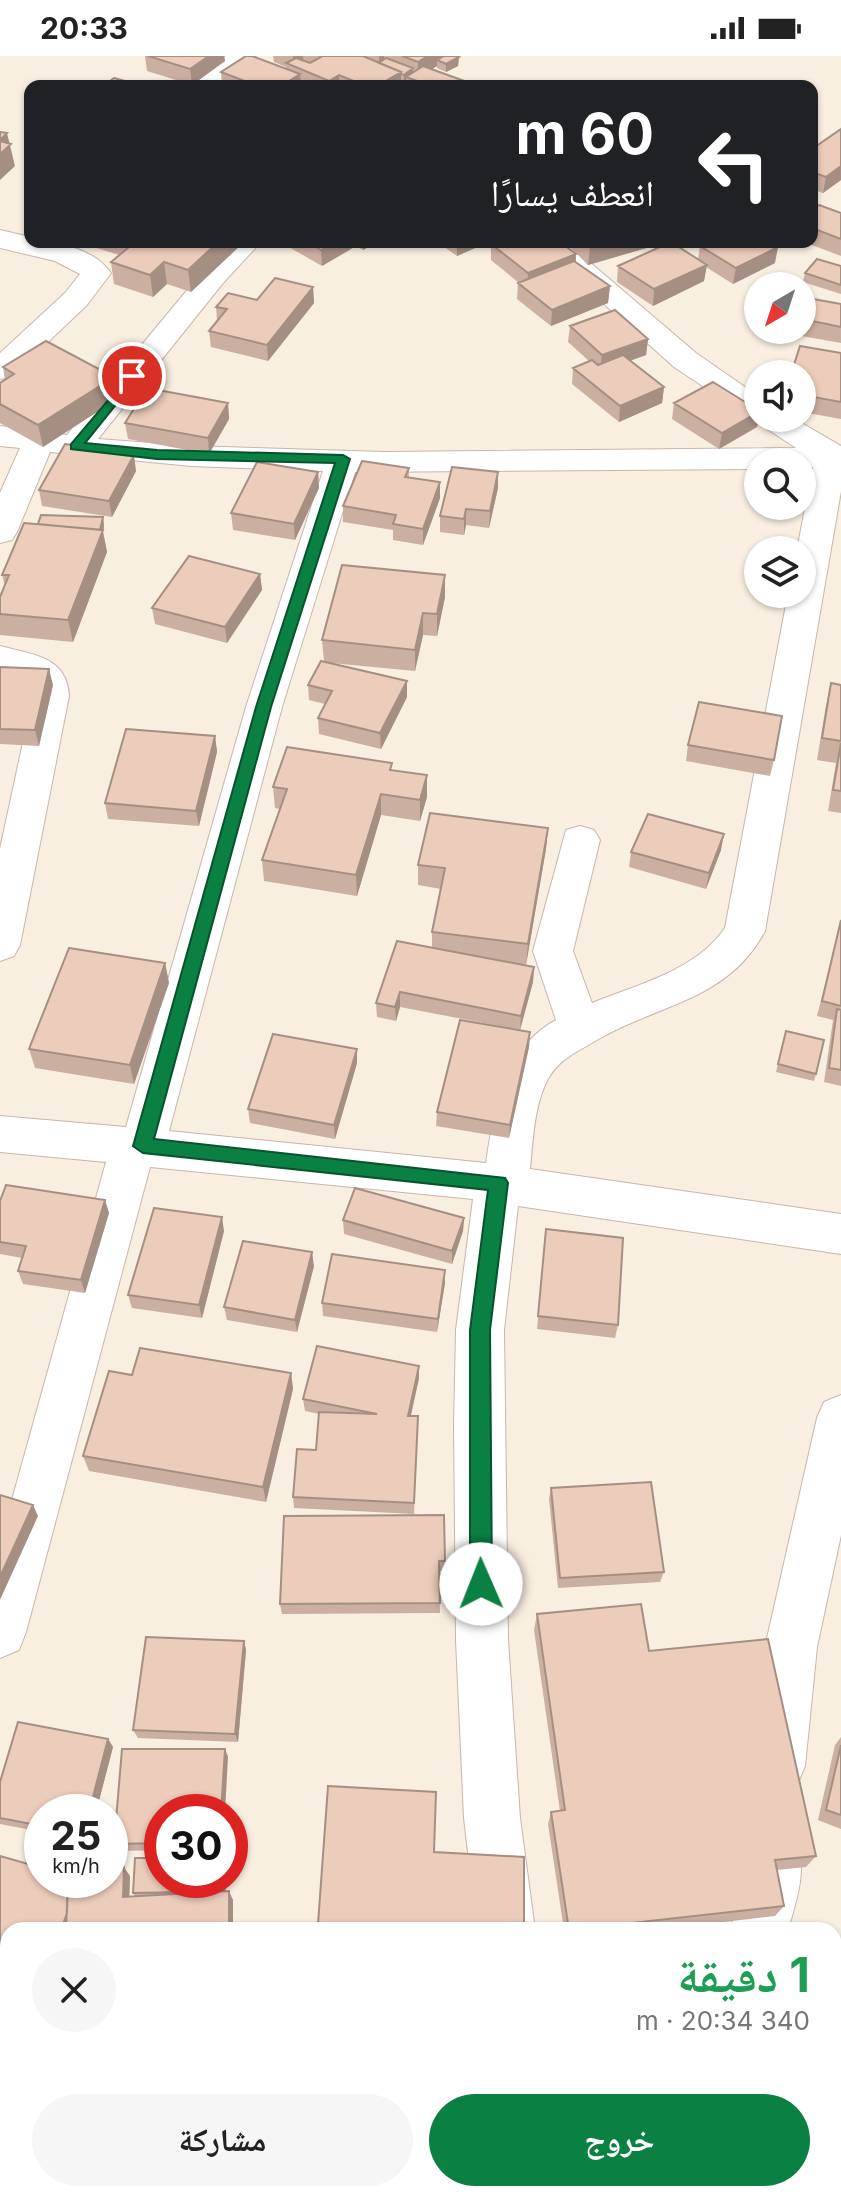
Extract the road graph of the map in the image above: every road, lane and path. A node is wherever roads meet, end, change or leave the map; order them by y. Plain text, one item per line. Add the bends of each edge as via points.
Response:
1 (243, 56) edge
2 (207, 80) edge
3 (0, 239) edge
4 (24, 245) edge
5 (35, 248) edge
6 (241, 248) edge
7 (556, 248) edge
8 (0, 370) edge
9 (744, 400) edge
10 (796, 432) edge
11 (0, 436) edge
12 (39, 441) junction
13 (75, 446) junction
14 (836, 455) edge
15 (343, 459) junction
16 (0, 532) edge
17 (0, 658) edge
18 (580, 840) dead end
19 (0, 945) edge
20 (580, 1029) junction
21 (0, 1134) edge
22 (138, 1145) junction
23 (502, 1184) junction
24 (841, 1234) edge
25 (841, 1418) edge
26 (0, 1632) edge
27 (505, 1922) edge
28 (762, 1922) edge

1 - 2 street
3 - 4 street
5 - 8 street via 89,264 96,273 76,299
6 - 13 street
7 - 9 street via 685,360
10 - 14 street
11 - 12 street
12 - 13 street
12 - 16 street
13 - 15 street via 157,454
14 - 15 street
14 - 20 street via 745,931 729,957
15 - 22 street via 260,722
17 - 19 street via 45,673 51,696
18 - 20 street via 553,951
20 - 23 street via 541,1056 528,1080
21 - 22 street
22 - 23 street
22 - 26 street
23 - 24 street
23 - 27 street via 480,1330 479,1425 482,1640 492,1818
25 - 28 street via 791,1647 778,1754 775,1858

